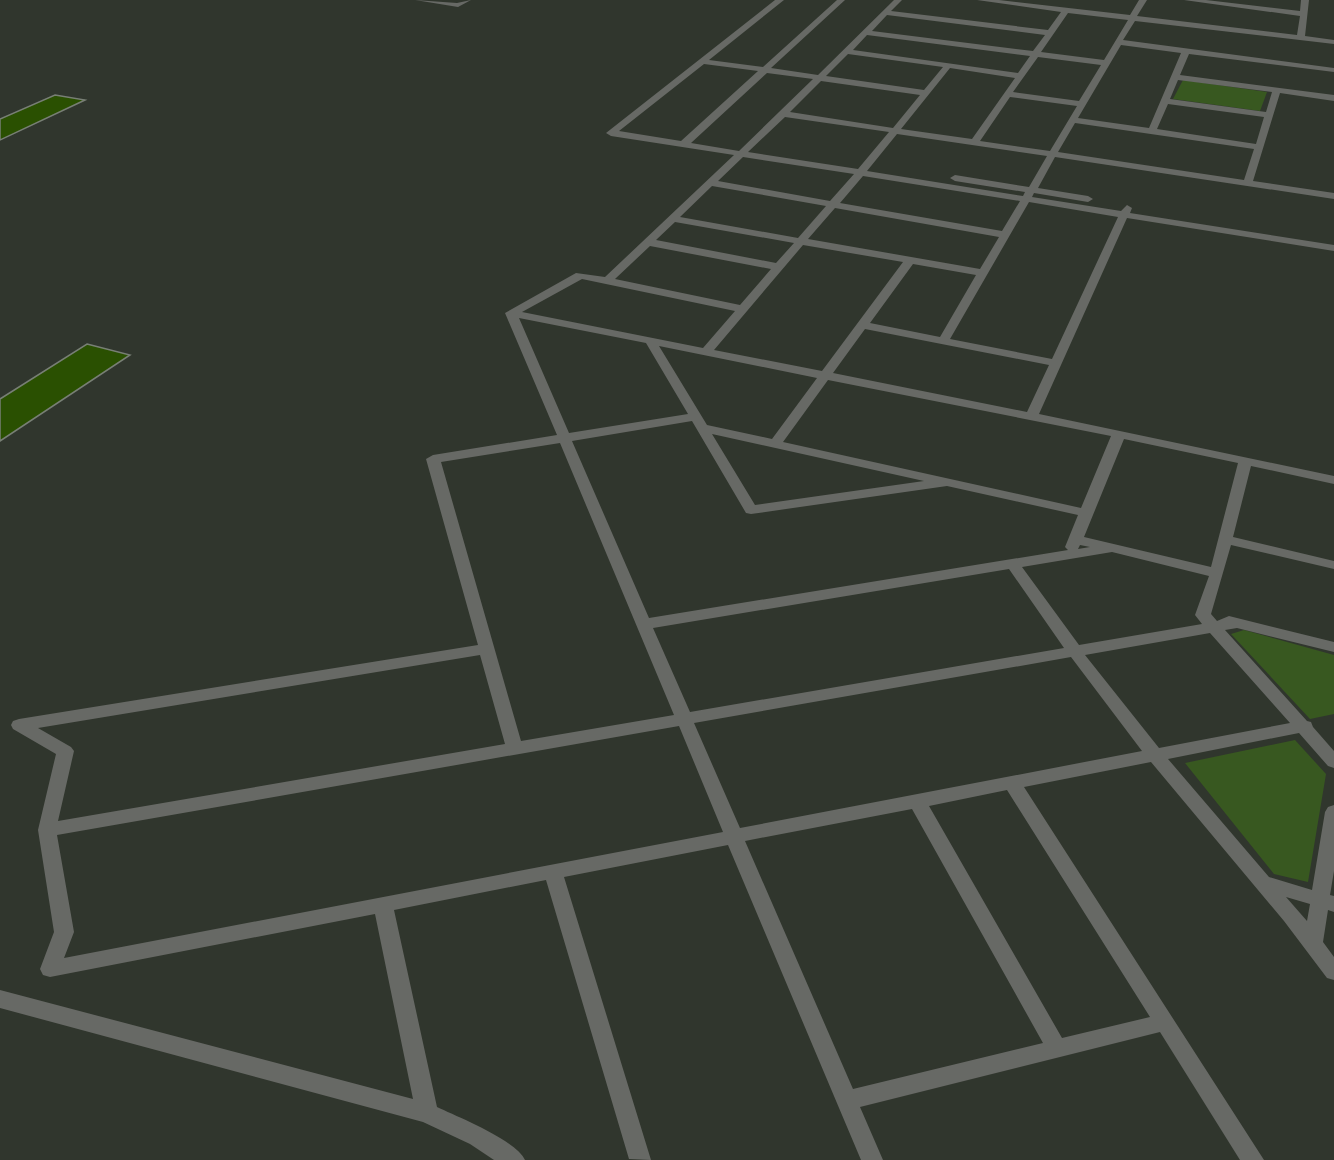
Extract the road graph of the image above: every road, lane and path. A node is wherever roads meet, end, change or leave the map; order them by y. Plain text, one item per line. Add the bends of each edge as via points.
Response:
1 (419, 0) edge
2 (467, 0) edge
3 (780, 0) edge
4 (841, 0) edge
5 (898, 0) edge
6 (981, 0) edge
7 (987, 0) edge
8 (1012, 0) edge
9 (1143, 0) edge
10 (1188, 0) edge
11 (1305, 0) edge
12 (1066, 10) junction
13 (885, 13) junction
14 (1305, 14) junction
15 (1133, 16) junction
16 (866, 32) junction
17 (1050, 33) junction
18 (1301, 36) junction
19 (1334, 40) edge
20 (1118, 42) junction
21 (846, 51) junction
22 (1186, 51) junction
23 (1036, 54) junction
24 (702, 61) junction
25 (1106, 63) junction
26 (948, 66) junction
27 (765, 70) junction
28 (1334, 70) edge
29 (1020, 76) junction
30 (819, 77) junction
31 (1175, 77) junction
32 (1277, 90) junction
33 (926, 93) junction
34 (1008, 94) junction
35 (1334, 98) edge
36 (1165, 101) junction
37 (1081, 104) junction
38 (783, 114) junction
39 (1269, 115) junction
40 (1073, 120) junction
41 (620, 125) junction
42 (895, 131) junction
43 (1152, 131) junction
44 (692, 137) junction
45 (974, 142) junction
46 (683, 145) junction
47 (750, 145) junction
48 (1260, 147) junction
49 (741, 154) junction
50 (1053, 154) junction
51 (863, 169) junction
52 (710, 183) junction
53 (1248, 183) junction
54 (1030, 195) junction
55 (1334, 196) edge
56 (832, 205) junction
57 (1126, 210) junction
58 (673, 219) junction
59 (1006, 235) junction
60 (1334, 240) edge
61 (801, 241) junction
62 (648, 242) junction
63 (1334, 248) edge
64 (910, 260) junction
65 (778, 267) junction
66 (983, 273) junction
67 (607, 280) junction
68 (742, 309) junction
69 (511, 313) junction
70 (862, 325) junction
71 (649, 339) junction
72 (943, 341) junction
73 (706, 351) junction
74 (1056, 363) junction
75 (825, 376) junction
76 (1031, 417) junction
77 (698, 423) junction
78 (1119, 434) junction
79 (565, 439) junction
80 (775, 444) junction
81 (1245, 462) junction
82 (1334, 480) edge
83 (948, 482) junction
84 (1086, 513) junction
85 (1075, 539) junction
86 (1224, 539) junction
87 (1111, 548) junction
88 (1069, 555) junction
89 (1013, 564) junction
90 (1334, 565) edge
91 (1217, 573) junction
92 (1209, 621) junction
93 (644, 624) junction
94 (1334, 647) edge
95 (487, 649) junction
96 (1073, 652) junction
97 (684, 719) junction
98 (1305, 726) junction
99 (515, 748) junction
100 (1154, 755) junction
101 (1334, 762) edge
102 (1012, 783) junction
103 (917, 801) junction
104 (1334, 812) edge
105 (47, 830) junction
106 (734, 837) junction
107 (554, 872) junction
108 (1266, 883) junction
109 (1327, 902) edge
110 (383, 905) junction
111 (1313, 943) junction
112 (1334, 972) edge
113 (0, 999) edge
114 (1165, 1022) junction
115 (1057, 1048) junction
116 (847, 1100) junction
117 (427, 1113) junction
118 (640, 1159) edge
119 (514, 1160) edge
120 (872, 1160) edge
121 (1253, 1160) edge

1 - 2 street via 458,5
3 - 24 street
4 - 27 street
5 - 13 street
6 - 7 street
7 - 12 street
8 - 15 street
9 - 15 street
10 - 14 street
11 - 14 street
12 - 15 street
12 - 17 street
13 - 16 street
13 - 17 street
14 - 18 street
15 - 18 street
15 - 20 street
16 - 21 street
16 - 23 street
17 - 23 street
18 - 19 street
20 - 22 street
20 - 25 street
21 - 26 street
21 - 30 street
22 - 28 street
22 - 31 street
23 - 25 street
23 - 29 street
24 - 27 street
24 - 41 street
25 - 37 street
26 - 29 street
26 - 33 street
27 - 30 street
27 - 44 street
29 - 34 street
30 - 33 street
30 - 38 street
31 - 32 street
31 - 36 street
32 - 35 street
32 - 39 street
33 - 42 street
34 - 37 street
34 - 45 street
36 - 39 street
36 - 43 street
37 - 40 street
38 - 42 street
38 - 47 street
39 - 48 street
40 - 43 street
40 - 50 street
41 - 44 street
41 - 46 street via 610,133
42 - 45 street
42 - 51 street
43 - 48 street
44 - 46 street
44 - 47 street
45 - 50 street
46 - 49 street
47 - 49 street
47 - 51 street
48 - 53 street
49 - 51 street
49 - 52 street
50 - 53 street
50 - 54 street
51 - 54 street
51 - 56 street
52 - 56 street
52 - 58 street
53 - 55 street
54 - 57 street
54 - 59 street
56 - 59 street
56 - 61 street
57 - 60 street
57 - 63 street
57 - 74 street
58 - 61 street
58 - 62 street
59 - 66 street
61 - 64 street
61 - 65 street
62 - 65 street
62 - 67 street
64 - 66 street
64 - 70 street
65 - 68 street
66 - 72 street
67 - 68 street
67 - 69 street via 580,275
68 - 73 street
69 - 71 street
69 - 79 street
70 - 72 street
70 - 75 street
71 - 73 street
71 - 77 street
72 - 74 street
73 - 75 street
74 - 76 street
75 - 76 street
75 - 80 street
76 - 78 street
77 - 79 street
77 - 80 street
77 - 83 street via 751,510
78 - 81 street
78 - 84 street
79 - 93 street
79 - 95 street via 433,459
80 - 83 street
81 - 82 street
81 - 86 street
83 - 84 street
84 - 85 street
85 - 87 street
85 - 88 street
86 - 90 street
86 - 91 street
87 - 88 street
87 - 91 street
88 - 89 street
89 - 93 street
89 - 96 street
91 - 92 street
92 - 94 street via 1236,623
92 - 96 street
92 - 98 street
93 - 97 street
95 - 99 street
95 - 105 street via 19,724 65,751
96 - 97 street
96 - 100 street
97 - 99 street
97 - 106 street
98 - 100 street
98 - 101 street
99 - 105 street
100 - 102 street
100 - 108 street
102 - 103 street
102 - 114 street
103 - 106 street
103 - 115 street
104 - 109 street
105 - 110 street via 64,932 50,969
106 - 107 street
106 - 116 street
107 - 110 street
107 - 118 street
108 - 109 street
108 - 111 street
109 - 111 street
110 - 117 street
111 - 112 street
113 - 117 street
114 - 115 street
114 - 121 street
115 - 116 street
116 - 120 street
117 - 119 street via 478,1137

